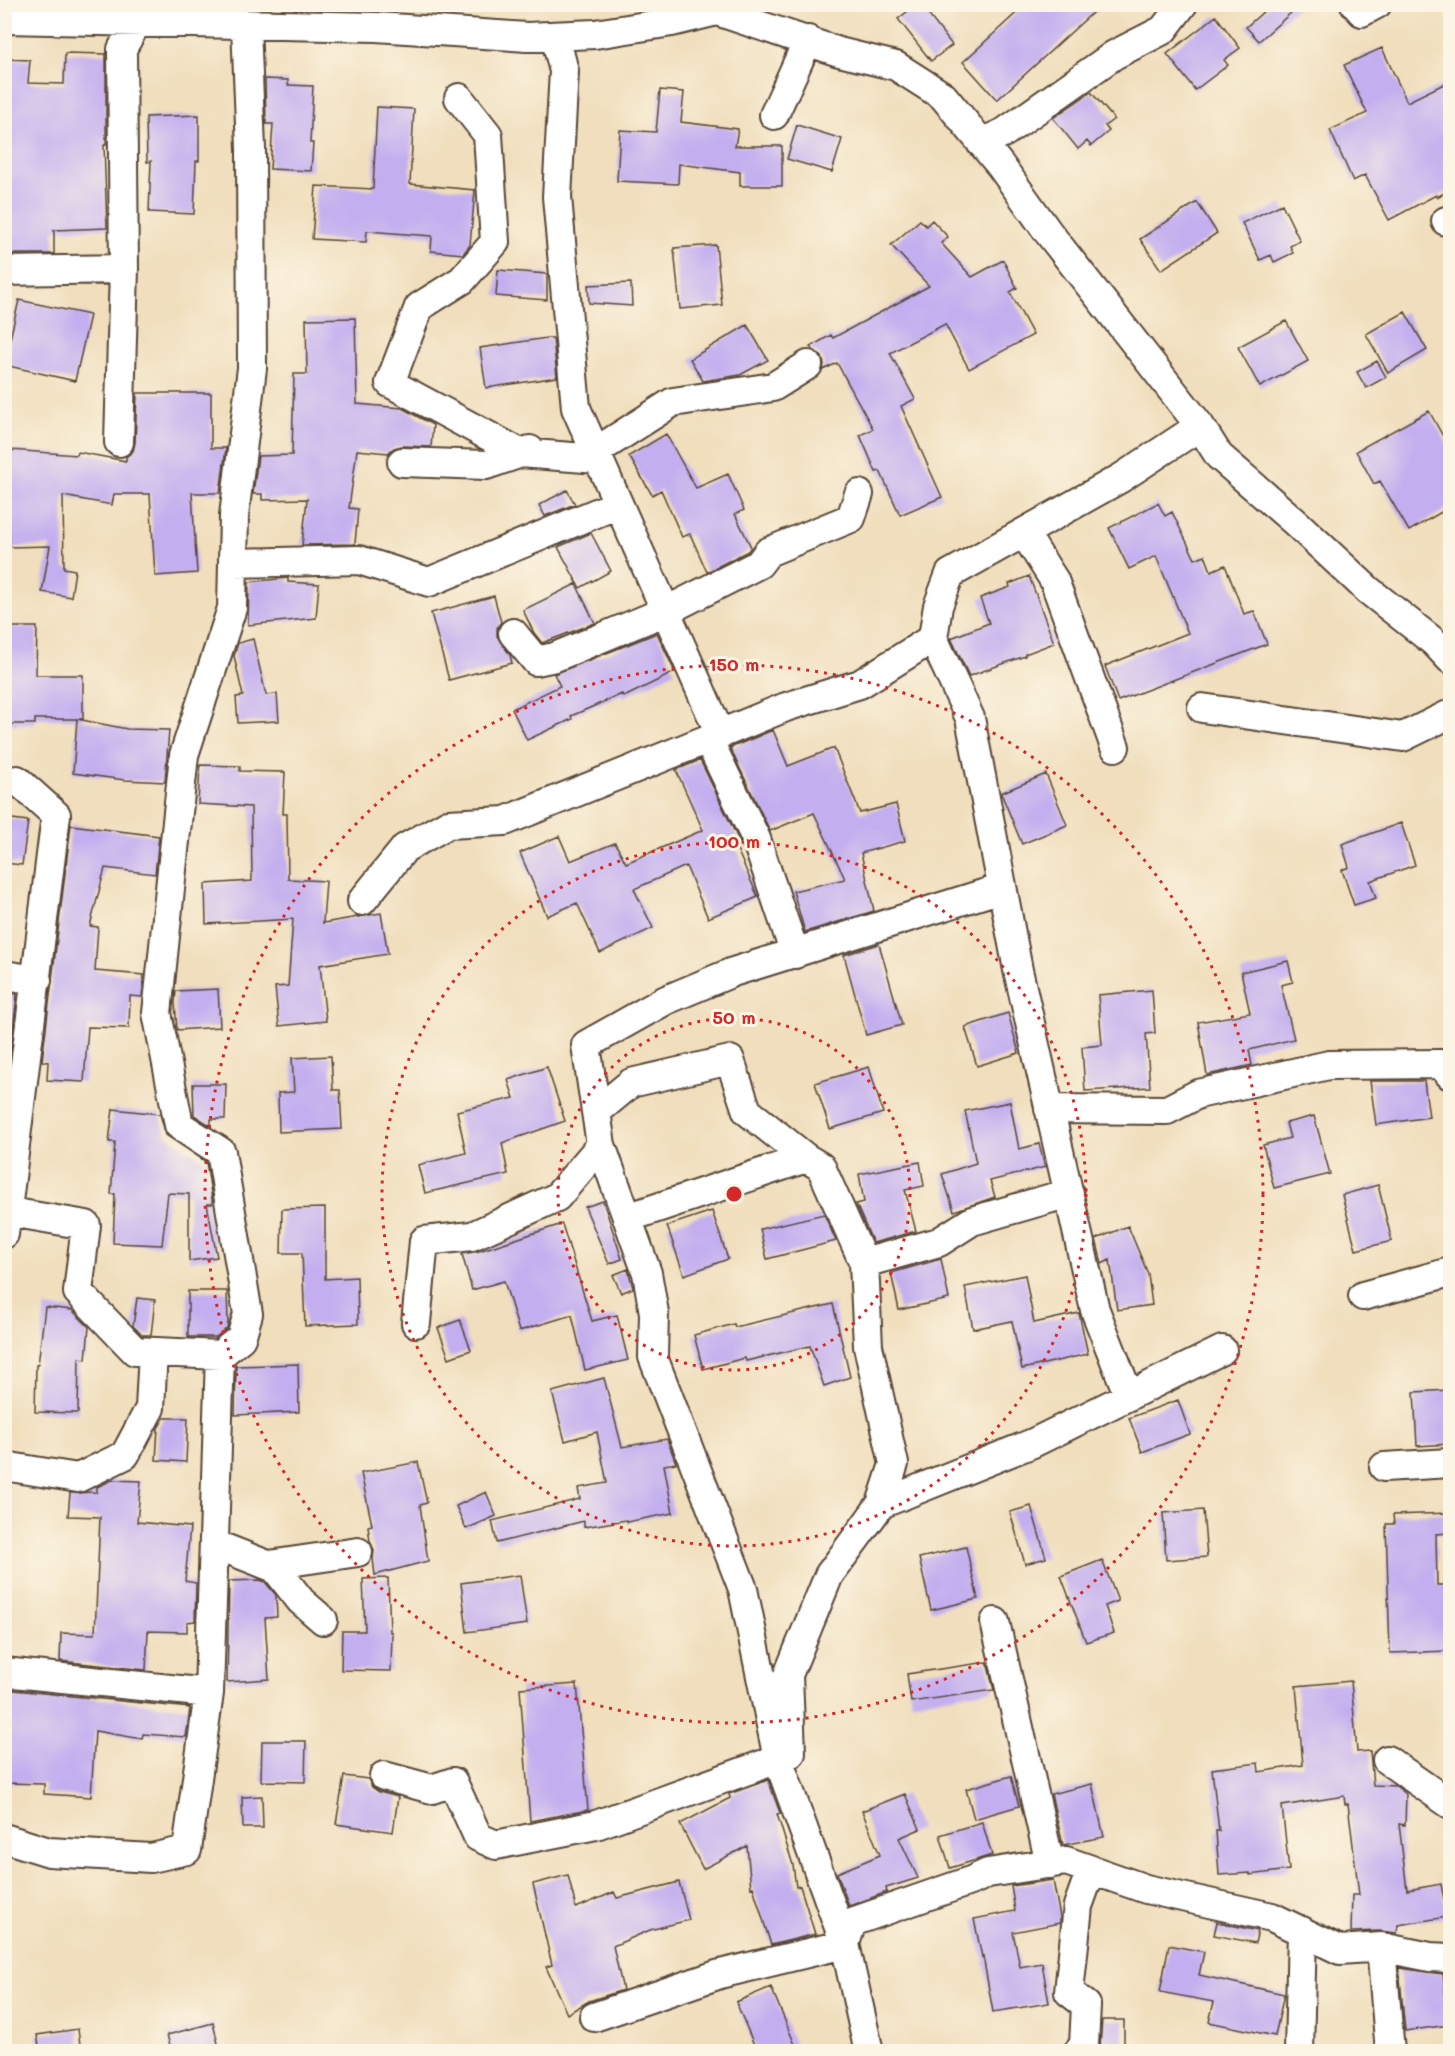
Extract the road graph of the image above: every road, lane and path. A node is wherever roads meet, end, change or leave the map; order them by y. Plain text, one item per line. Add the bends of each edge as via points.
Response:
1 (1183, 4) edge
2 (1355, 4) edge
3 (1377, 4) edge
4 (720, 8) edge
5 (137, 13) edge
6 (377, 16) edge
7 (4, 19) edge
8 (246, 25) junction
9 (555, 36) junction
10 (808, 40) junction
11 (459, 98) dead end
12 (774, 115) dead end
13 (981, 143) junction
14 (124, 269) junction
15 (4, 271) edge
16 (808, 365) dead end
17 (1200, 426) junction
18 (119, 442) dead end
19 (593, 447) junction
20 (520, 453) junction
21 (402, 462) dead end
22 (859, 494) dead end
23 (618, 504) junction
24 (1024, 533) junction
25 (233, 563) junction
26 (666, 610) junction
27 (513, 633) dead end
28 (933, 638) junction
29 (1450, 659) edge
30 (1202, 708) dead end
31 (1450, 714) edge
32 (714, 736) junction
33 (1115, 747) dead end
34 (4, 782) edge
35 (1002, 888) junction
36 (362, 901) dead end
37 (795, 954) junction
38 (4, 975) edge
39 (37, 980) junction
40 (1450, 1075) edge
41 (1049, 1109) junction
42 (596, 1112) junction
43 (601, 1145) junction
44 (806, 1158) junction
45 (1069, 1193) junction
46 (627, 1218) junction
47 (6, 1219) edge
48 (864, 1263) junction
49 (1450, 1272) edge
50 (1363, 1296) dead end
51 (416, 1323) dead end
52 (1222, 1350) dead end
53 (153, 1352) junction
54 (220, 1355) junction
55 (1129, 1396) junction
56 (1450, 1463) edge
57 (4, 1466) edge
58 (1384, 1467) dead end
59 (881, 1504) junction
60 (214, 1544) junction
61 (358, 1552) dead end
62 (269, 1565) junction
63 (323, 1620) dead end
64 (995, 1622) dead end
65 (4, 1672) edge
66 (209, 1693) junction
67 (778, 1759) junction
68 (1387, 1760) dead end
69 (384, 1776) dead end
70 (792, 1798) junction
71 (1450, 1804) edge
72 (4, 1838) edge
73 (1050, 1864) junction
74 (1091, 1870) junction
75 (1302, 1931) junction
76 (844, 1944) junction
77 (1381, 1947) junction
78 (1450, 1958) edge
79 (594, 2017) dead end
80 (869, 2052) edge
81 (1078, 2052) edge
82 (1299, 2052) edge
83 (1390, 2052) edge

1 - 13 street via 1163,30 1114,55 1005,132
2 - 3 street via 1362,12
4 - 9 street via 672,22
4 - 10 street
5 - 7 street
5 - 8 street
5 - 14 street via 122,49
6 - 8 street
6 - 9 street via 527,37
8 - 25 street via 252,368 234,516
9 - 19 street via 564,71 557,197 576,408
10 - 12 street
10 - 13 street via 896,66 943,96
11 - 20 street via 488,135 495,242 462,280 419,308 390,383
13 - 17 street
14 - 15 street
14 - 18 street
16 - 19 street via 773,387 672,402
17 - 24 street via 1121,478
17 - 29 street via 1219,456
19 - 20 street
19 - 23 street
20 - 21 street via 486,465
22 - 26 street via 851,518 768,552 759,564
23 - 25 street via 429,582 359,560
23 - 26 street
24 - 28 street via 950,574 938,606
24 - 33 street via 1054,580
25 - 54 street via 232,608 184,755 157,1013 178,1125 221,1152 248,1314 241,1338
26 - 27 street via 555,657 536,661
26 - 32 street
28 - 32 street via 860,684 786,707
28 - 35 street via 970,718
30 - 31 street via 1403,737
32 - 36 street via 505,821 448,824 405,848
32 - 37 street via 756,839
34 - 39 street via 17,780 56,815
35 - 37 street
35 - 41 street
37 - 42 street via 733,972 666,1000 586,1045
38 - 39 street
39 - 47 street
40 - 41 street via 1441,1065 1329,1065 1198,1094 1167,1110
41 - 45 street
42 - 43 street
42 - 44 street via 631,1083 730,1060 747,1111
43 - 46 street
43 - 51 street via 556,1197 472,1236 424,1241
44 - 46 street
44 - 48 street via 821,1167
45 - 48 street via 972,1221 939,1242
45 - 55 street via 1095,1310
46 - 67 street via 647,1273 654,1313 653,1357 743,1589
47 - 53 street via 86,1225 78,1292 135,1351
48 - 59 street via 868,1346 894,1464
49 - 50 street
52 - 55 street
53 - 54 street
53 - 57 street via 150,1408 125,1455 78,1478
54 - 60 street
55 - 59 street via 1033,1443
56 - 58 street
59 - 70 street via 829,1575 788,1676
60 - 62 street
60 - 66 street
61 - 62 street
62 - 63 street
64 - 73 street
65 - 66 street
66 - 72 street via 187,1850 150,1858 49,1852
67 - 69 street via 596,1825 496,1845 478,1837 453,1782 432,1788
67 - 70 street
68 - 71 street
70 - 76 street
73 - 74 street via 1066,1861
73 - 76 street via 988,1874 852,1922
74 - 75 street via 1146,1889 1272,1917
74 - 81 street via 1077,1906 1069,1992 1086,2006 1084,2045
75 - 77 street via 1340,1950
75 - 82 street
76 - 79 street via 720,1974
76 - 80 street
77 - 78 street via 1430,1958
77 - 83 street

